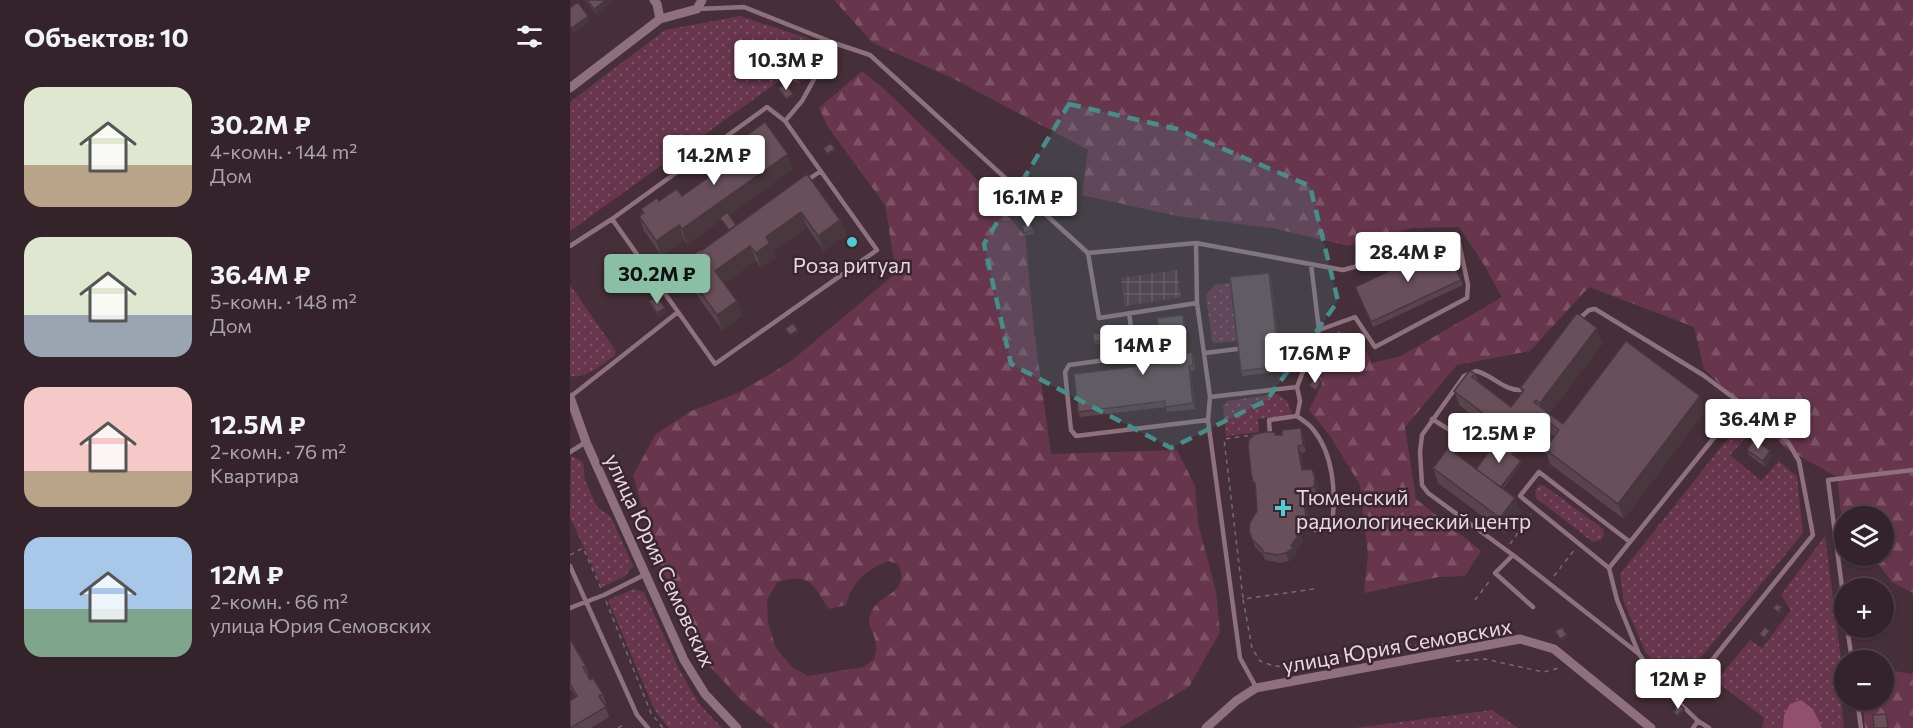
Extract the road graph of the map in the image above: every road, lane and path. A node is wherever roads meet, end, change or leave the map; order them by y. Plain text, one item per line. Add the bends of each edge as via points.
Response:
1 (654, 0) edge
2 (702, 0) edge
3 (697, 9) junction
4 (660, 19) junction
5 (834, 43) junction
6 (570, 88) edge
7 (785, 121) junction
8 (821, 171) junction
9 (803, 184) edge
10 (612, 219) junction
11 (1196, 243) junction
12 (570, 246) edge
13 (1088, 253) junction
14 (685, 264) edge
15 (1311, 264) junction
16 (657, 282) junction
17 (1197, 303) junction
18 (678, 312) junction
19 (1129, 314) junction
20 (1576, 322) edge
21 (1319, 330) junction
22 (1636, 334) junction
23 (1629, 342) edge
24 (1237, 349) edge
25 (1205, 353) junction
26 (1528, 382) edge
27 (1297, 387) junction
28 (570, 397) edge
29 (1210, 397) junction
30 (1297, 416) junction
31 (1432, 419) junction
32 (1208, 420) junction
33 (1721, 429) dead end
34 (1270, 434) joint
35 (586, 442) junction
36 (1482, 450) dead end
37 (570, 452) edge
38 (1913, 470) edge
39 (1535, 508) junction
40 (1315, 530) dead end
41 (1515, 537) dead end
42 (1630, 542) junction
43 (1579, 544) junction
44 (570, 555) edge
45 (1513, 555) junction
46 (570, 566) edge
47 (1609, 568) junction
48 (1495, 573) junction
49 (646, 574) junction
50 (1841, 578) edge
51 (1548, 583) junction
52 (604, 595) junction
53 (1243, 598) dead end
54 (1475, 600) dead end
55 (586, 602) junction
56 (1533, 607) dead end
57 (570, 608) edge
58 (1640, 654) junction
59 (1256, 688) junction
60 (1679, 701) junction
61 (1858, 710) edge
62 (1698, 721) junction
63 (618, 728) edge
64 (622, 728) edge
65 (648, 728) edge
66 (663, 728) edge
67 (737, 728) edge
68 (1206, 728) edge
69 (1651, 728) edge
70 (1693, 728) edge
71 (1709, 728) edge
72 (1860, 728) edge

1 - 4 street
2 - 3 street
3 - 4 street
3 - 5 lane via 744,7
4 - 6 street
5 - 7 lane via 802,101
5 - 13 lane via 870,55
7 - 8 lane
7 - 10 lane via 767,107
8 - 9 lane
8 - 18 lane via 877,250 715,364
10 - 12 lane
10 - 16 lane
11 - 13 lane
11 - 15 lane
11 - 17 lane
13 - 19 lane via 1099,318
14 - 16 lane
15 - 21 lane
15 - 21 lane via 1343,270 1453,240 1460,243 1468,285 1467,298 1375,347 1355,317
16 - 18 lane
17 - 19 lane
17 - 25 lane
18 - 28 lane
19 - 32 lane via 1135,356 1070,365 1065,372 1071,430 1076,436
20 - 22 lane via 1589,309 1595,309
21 - 27 lane
22 - 23 lane
22 - 60 lane via 1703,375 1788,442 1799,461 1813,536
24 - 25 lane
25 - 29 lane
26 - 31 lane via 1521,390 1512,390 1476,371 1464,376
27 - 29 lane
27 - 30 lane
28 - 35 street, улица Юрия Семовских
29 - 32 lane
30 - 34 lane via 1269,420
30 - 40 lane via 1312,428 1329,458 1335,502 1332,525
31 - 36 lane
31 - 45 lane via 1422,435 1422,485
32 - 59 lane via 1240,658
33 - 42 lane
34 - 53 path via 1224,439
35 - 37 lane
35 - 49 street, улица Юрия Семовских
38 - 50 lane via 1828,480
39 - 41 path
39 - 42 lane via 1520,496 1539,472
39 - 43 lane
42 - 47 lane
43 - 47 lane
43 - 51 path
44 - 52 path via 584,548
45 - 48 lane
45 - 51 lane
46 - 55 lane
47 - 58 lane via 1617,600
48 - 54 path
48 - 56 lane
49 - 52 lane
49 - 67 street, улица Юрия Семовских via 684,660 705,694
51 - 58 lane
52 - 55 lane
52 - 66 path via 651,713
55 - 57 lane
55 - 65 lane via 637,715
58 - 60 lane via 1661,685
59 - 68 street, улица Юрия Семовских
59 - 69 street, улица Юрия Семовских via 1521,639 1554,650
60 - 62 lane
61 - 72 lane
62 - 70 lane
62 - 71 lane
63 - 64 path

